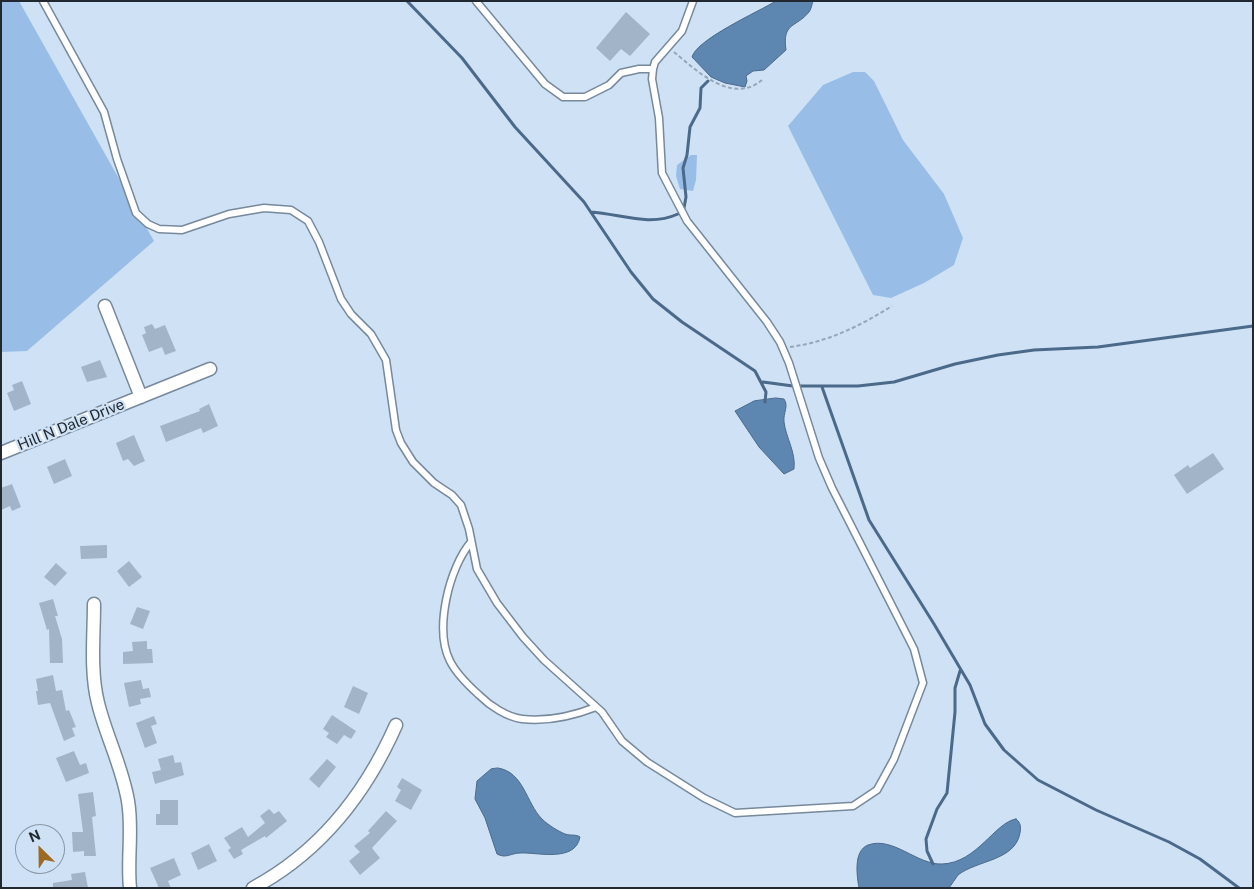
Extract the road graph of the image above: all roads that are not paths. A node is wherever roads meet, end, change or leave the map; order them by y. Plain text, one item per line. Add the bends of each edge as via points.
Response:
1 (43, 1) edge
2 (476, 1) edge
3 (693, 1) edge
4 (653, 69) junction
5 (105, 306) dead end
6 (210, 369) dead end
7 (141, 397) junction
8 (1, 453) edge
9 (471, 542) junction
10 (94, 604) dead end
11 (596, 707) junction
12 (396, 725) dead end
13 (130, 888) edge
14 (253, 888) edge

1 - 9 lane via 104,112 136,213 148,224 159,229 182,230 229,214 264,208 291,210 308,221 341,299 371,334 386,360 396,430 401,443 413,462 461,505
2 - 4 lane via 545,84 563,96 584,97 609,85 621,73
3 - 4 lane via 685,25
4 - 11 lane via 662,173 687,221 767,322 783,348 829,481 899,618 923,683 894,759 877,790 853,806 735,813 704,798 647,762 622,740
5 - 7 street
6 - 7 street, Hill N Dale Drive
7 - 8 street, Hill N Dale Drive
9 - 11 lane via 476,569 513,623 544,660
9 - 11 lane via 464,550 448,591 443,617 450,660 491,706 520,719 550,720
10 - 13 street via 95,688 129,803
12 - 14 street via 374,771 340,817 295,861

